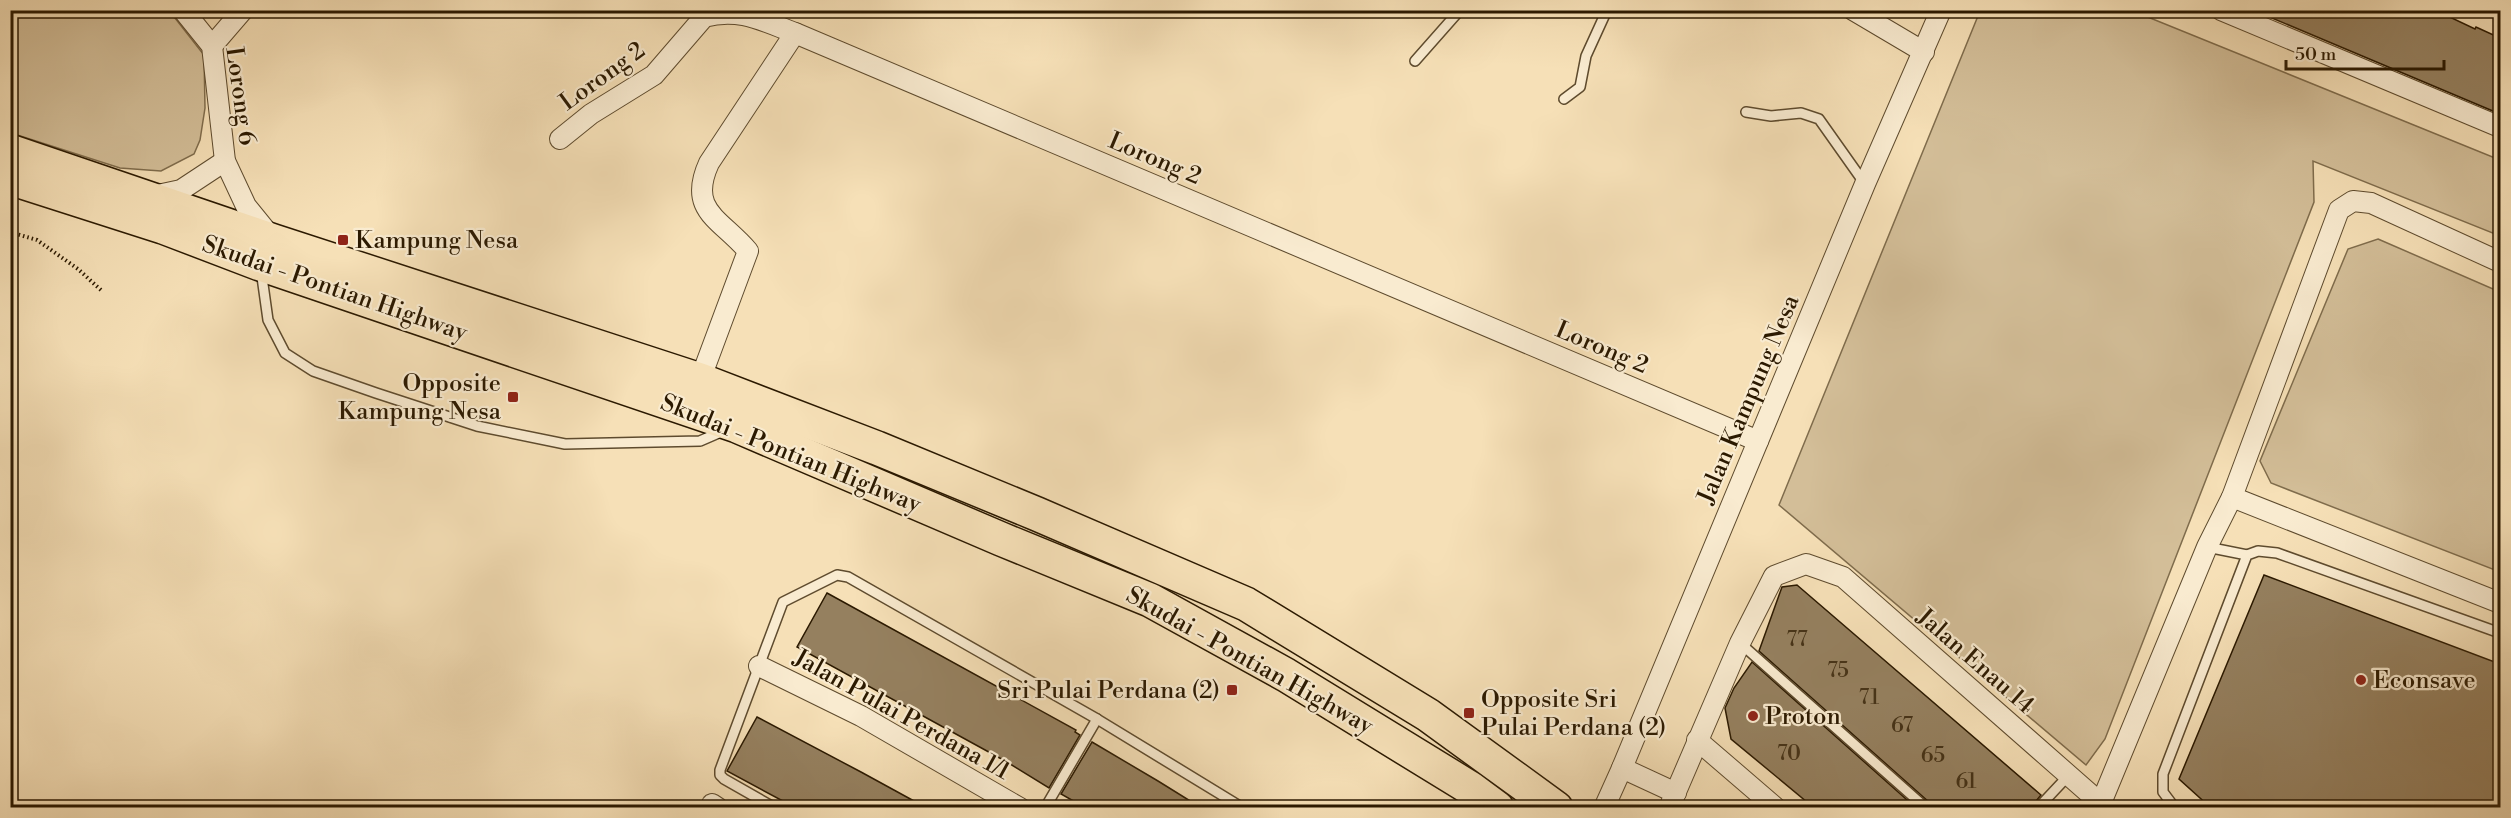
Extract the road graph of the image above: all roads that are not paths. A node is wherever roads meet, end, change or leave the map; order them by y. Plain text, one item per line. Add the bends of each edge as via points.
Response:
1 (183, 10) edge
2 (243, 10) edge
3 (1460, 10) edge
4 (1607, 10) edge
5 (1853, 10) edge
6 (1941, 10) edge
7 (2221, 10) edge
8 (795, 33) junction
9 (212, 46) junction
10 (1924, 52) junction
11 (1415, 61) dead end
12 (1564, 99) dead end
13 (1746, 112) dead end
14 (2500, 127) edge
15 (560, 139) dead end
16 (10, 151) edge
17 (225, 161) junction
18 (10, 178) edge
19 (1865, 184) junction
20 (146, 197) junction
21 (267, 252) junction
22 (2500, 262) edge
23 (700, 380) junction
24 (737, 426) junction
25 (1758, 441) junction
26 (2232, 497) junction
27 (2207, 547) junction
28 (2247, 555) junction
29 (2500, 603) edge
30 (2500, 633) edge
31 (1740, 643) junction
32 (759, 666) junction
33 (1097, 719) junction
34 (1697, 740) junction
35 (1622, 768) junction
36 (2068, 776) junction
37 (1672, 800) edge
38 (2103, 805) edge
39 (776, 807) edge
40 (1020, 807) edge
41 (1045, 807) edge
42 (1243, 807) edge
43 (1497, 807) edge
44 (1556, 807) edge
45 (1604, 807) edge
46 (1776, 807) edge
47 (1926, 807) edge
48 (2038, 807) edge
49 (2175, 807) edge

1 - 9 street, Lorong 6
2 - 9 street
3 - 11 lane
4 - 12 lane via 1586,56 1580,87
5 - 10 street
6 - 10 street, Jalan Kampung Nesa
7 - 14 street
8 - 15 street, Lorong 2 via 745,14 704,17 654,75 591,114
8 - 23 street via 702,178 708,212 748,251
8 - 25 street, Lorong 2
9 - 17 street, Lorong 6
10 - 19 street, Jalan Kampung Nesa
13 - 19 lane via 1771,116 1801,113 1819,119
16 - 20 highway, Skudai - Pontian Highway
17 - 20 street, Lorong 6 via 181,190
17 - 21 street, Lorong 6
18 - 21 highway, Skudai - Pontian Highway via 163,227
19 - 25 street, Jalan Kampung Nesa
20 - 21 highway, Skudai - Pontian Highway
21 - 23 highway, Skudai - Pontian Highway
21 - 24 highway, Skudai - Pontian Highway
21 - 24 lane via 268,320 285,353 313,371 477,426 565,444 700,441
22 - 26 street via 2371,203 2353,201 2340,210
23 - 44 highway, Skudai - Pontian Highway via 877,448 1246,604 1428,715
24 - 43 highway, Skudai - Pontian Highway via 1150,600 1286,675
25 - 35 street, Jalan Kampung Nesa
26 - 27 street
26 - 29 street
27 - 28 lane
27 - 38 street
28 - 30 lane via 2258,551 2277,553
28 - 49 lane via 2163,774 2163,792
31 - 34 street
31 - 36 street, Jalan Enau 14 via 1774,576 1806,564 1843,577
31 - 47 lane
32 - 33 lane via 783,602 837,575 848,577
32 - 39 lane via 720,775
32 - 40 street, Jalan Pulai Perdana 1/1 via 861,716
33 - 41 lane
33 - 42 lane
34 - 37 street
34 - 46 street
35 - 37 street
35 - 45 street, Jalan Kampung Nesa
36 - 38 street, Jalan Enau 14
36 - 48 lane

